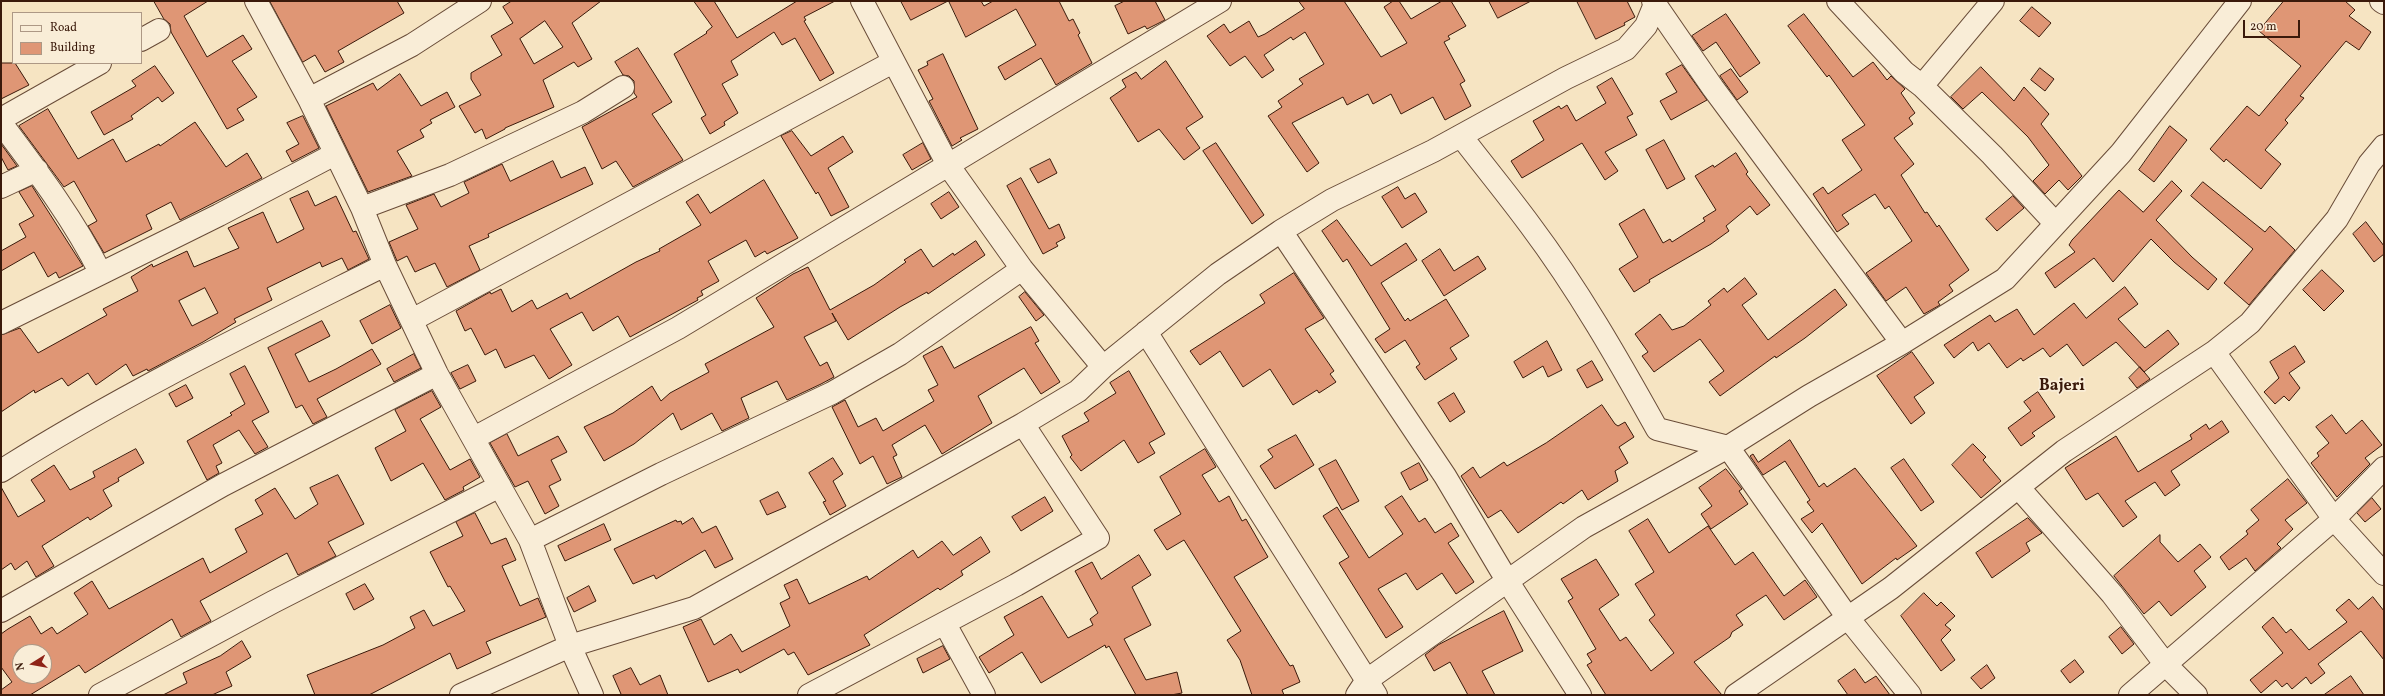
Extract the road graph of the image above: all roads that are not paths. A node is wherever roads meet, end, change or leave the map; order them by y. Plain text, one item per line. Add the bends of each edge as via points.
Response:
1 (256, 1) edge
2 (480, 1) edge
3 (862, 1) edge
4 (1220, 1) edge
5 (1838, 1) edge
6 (1993, 1) edge
7 (2240, 1) edge
8 (2381, 1) edge
9 (1654, 2) edge
10 (2384, 3) edge
11 (893, 62) junction
12 (98, 64) edge
13 (1922, 86) junction
14 (622, 87) dead end
15 (308, 99) junction
16 (1, 119) edge
17 (1, 123) edge
18 (1461, 136) junction
19 (2384, 146) edge
20 (335, 154) junction
21 (948, 165) junction
22 (37, 170) junction
23 (1, 188) edge
24 (362, 208) junction
25 (2055, 223) junction
26 (1281, 232) junction
27 (385, 265) junction
28 (1022, 269) junction
29 (100, 272) junction
30 (412, 320) junction
31 (1, 323) edge
32 (1146, 332) junction
33 (1902, 343) junction
34 (2214, 352) junction
35 (1103, 367) junction
36 (437, 374) junction
37 (1023, 424) junction
38 (474, 438) junction
39 (1728, 447) junction
40 (2384, 468) edge
41 (1, 471) edge
42 (500, 486) junction
43 (2019, 488) junction
44 (2334, 519) junction
45 (530, 540) junction
46 (2384, 574) edge
47 (1508, 582) junction
48 (1, 611) edge
49 (1848, 618) junction
50 (945, 624) junction
51 (570, 646) junction
52 (2166, 665) junction
53 (842, 688) edge
54 (1367, 690) edge
55 (100, 695) edge
56 (461, 695) edge
57 (592, 695) edge
58 (809, 695) edge
59 (984, 695) edge
60 (1580, 695) edge
61 (1736, 695) edge
62 (1910, 695) edge
63 (2130, 695) edge
64 (2196, 695) edge

1 - 15 street
2 - 15 street via 412,45
3 - 11 street
4 - 21 street
5 - 13 street via 1904,72
6 - 13 street
7 - 25 street via 2121,154
8 - 10 street
9 - 18 street via 1646,26 1626,49 1566,78
9 - 33 street via 1713,88
11 - 21 street
11 - 30 street
12 - 16 street
13 - 25 street via 1992,155
14 - 24 street via 582,112 450,175
15 - 20 street
17 - 22 street
18 - 26 street via 1332,200
18 - 39 street via 1531,225 1613,349 1657,429
19 - 34 street via 2369,164 2337,219 2250,323
20 - 24 street
20 - 29 street via 214,217
21 - 28 street
21 - 38 street via 678,328
22 - 23 street
22 - 29 street via 84,239
24 - 27 street
25 - 33 street via 2005,279
26 - 32 street via 1218,274
26 - 47 street via 1445,476
27 - 30 street
27 - 41 street via 207,354 66,430
28 - 35 street
28 - 45 street via 900,354 832,393 661,474
29 - 31 street
30 - 36 street
32 - 35 street
32 - 54 street
33 - 39 street via 1809,396
34 - 43 street via 2064,451
34 - 44 street
35 - 37 street via 1078,391
36 - 38 street
36 - 48 street via 223,485
37 - 50 street via 1098,538
37 - 51 street via 694,608
38 - 42 street
39 - 47 street via 1584,527
39 - 49 street
40 - 44 street
42 - 45 street
42 - 55 street via 273,602
43 - 49 street via 1891,588
43 - 52 street via 2112,594
44 - 46 street
44 - 52 street
45 - 51 street
47 - 54 street via 1491,591
47 - 60 street
49 - 61 street
49 - 62 street
50 - 53 street
50 - 59 street
51 - 56 street
51 - 57 street
52 - 63 street
52 - 64 street
53 - 58 street

